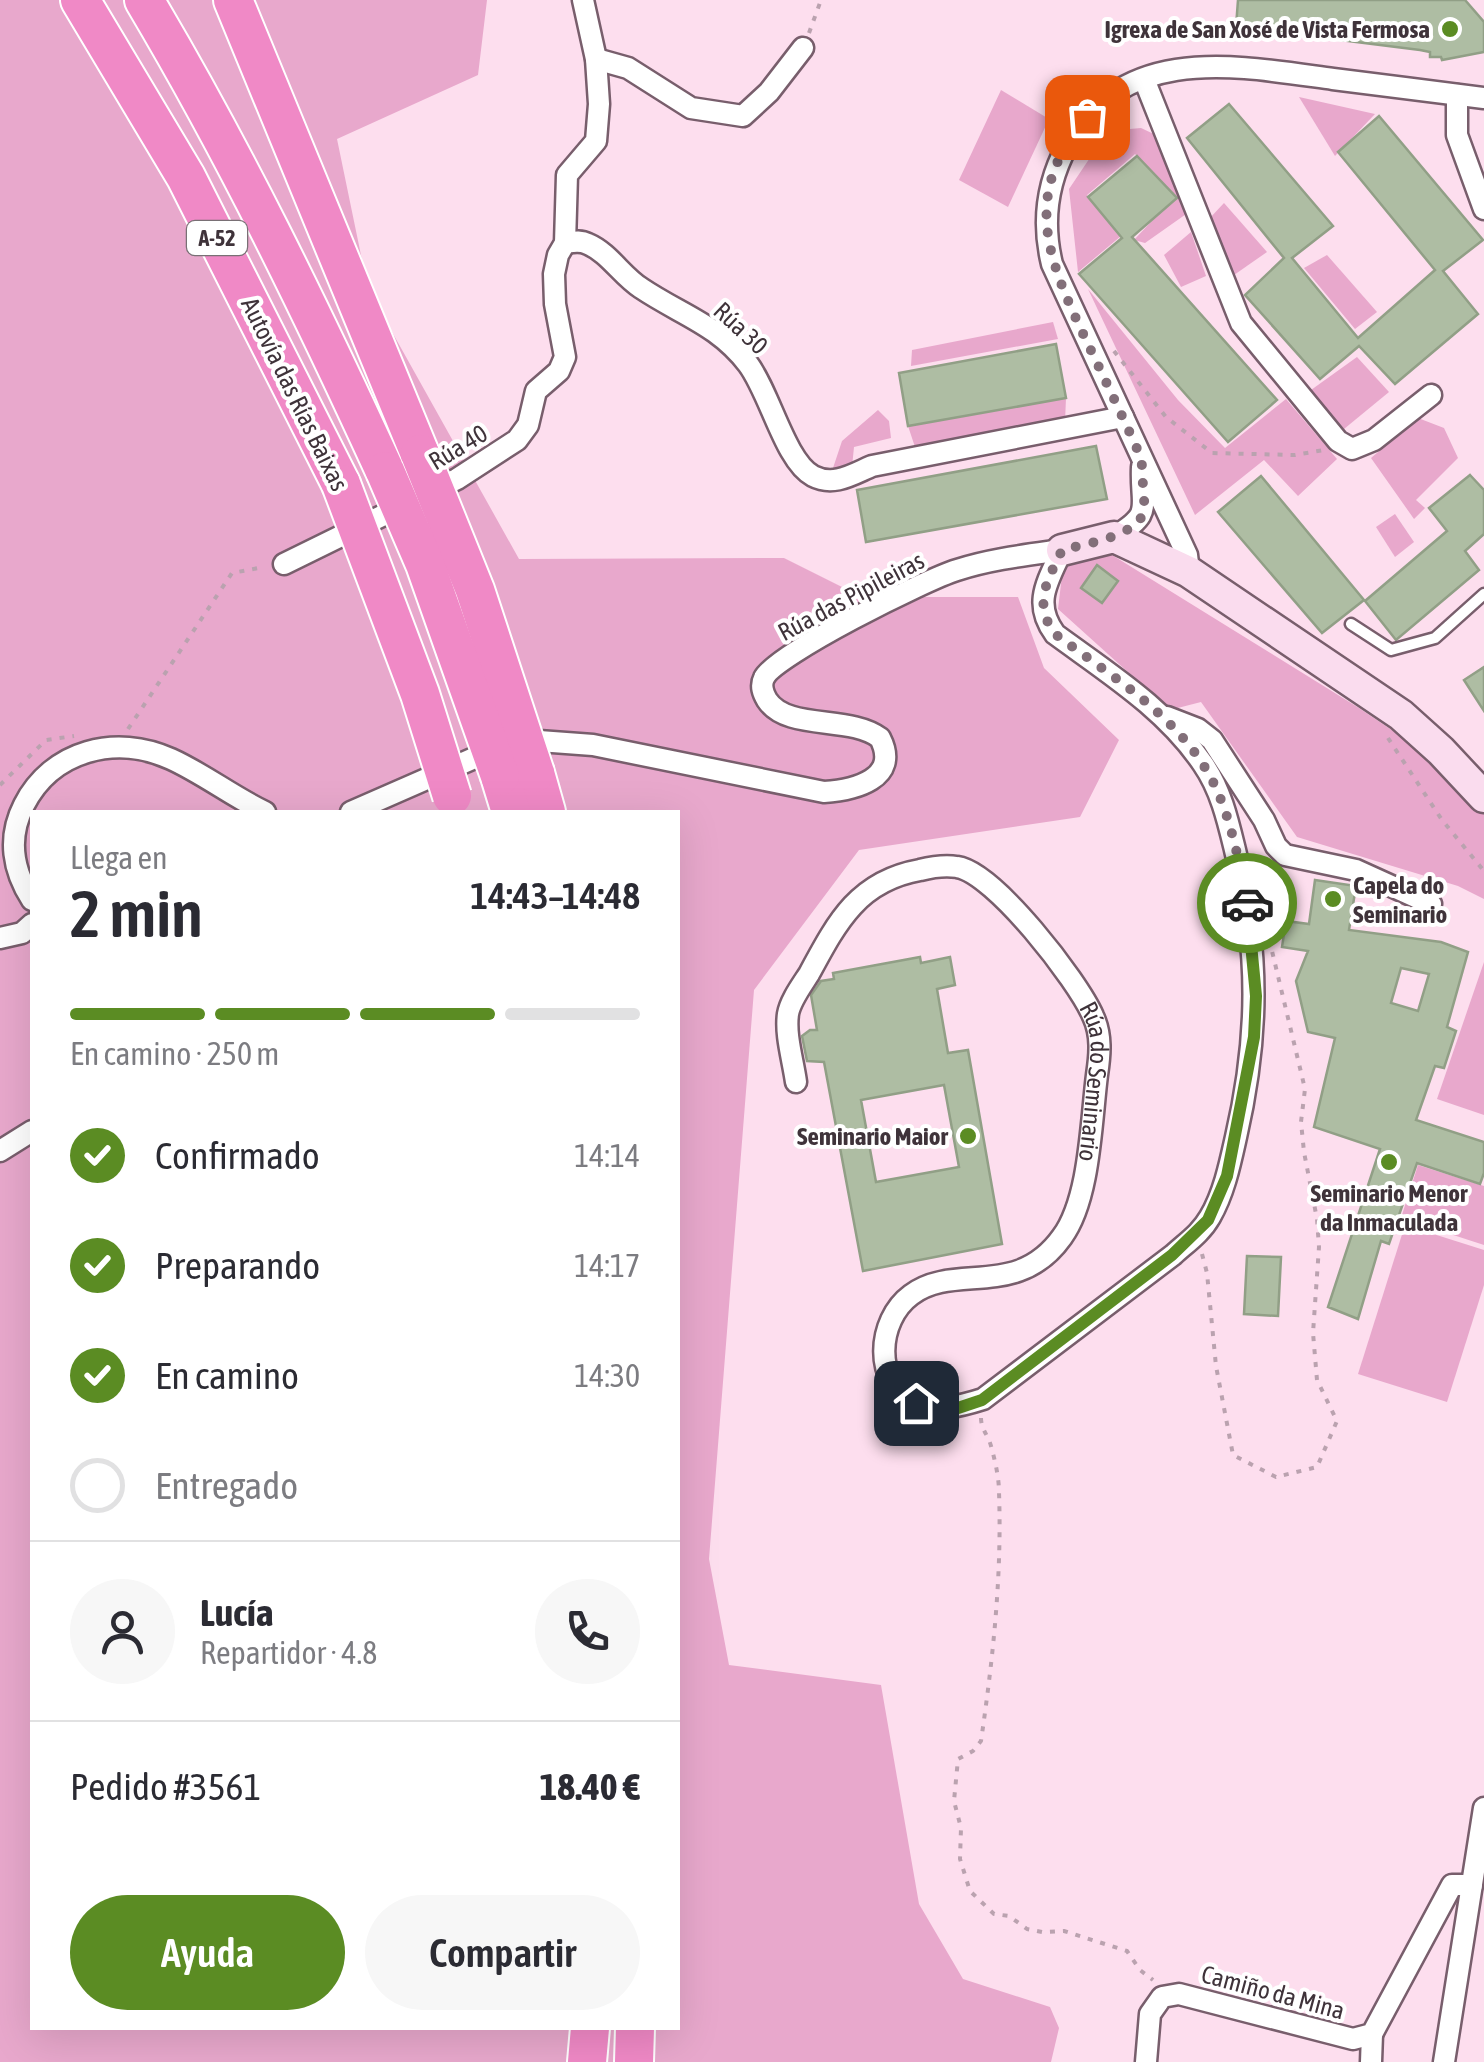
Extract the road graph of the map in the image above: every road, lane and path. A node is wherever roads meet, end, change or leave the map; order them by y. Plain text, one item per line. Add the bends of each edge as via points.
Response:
1 (80, 0) edge
2 (144, 0) edge
3 (233, 0) edge
4 (584, 0) edge
5 (821, 0) edge
6 (803, 48) joint
7 (596, 59) junction
8 (1144, 79) junction
9 (1457, 94) junction
10 (1484, 98) edge
11 (1484, 209) edge
12 (565, 244) junction
13 (1114, 351) dead end
14 (1431, 396) dead end
15 (1122, 417) junction
16 (1331, 447) dead end
17 (1142, 460) junction
18 (1114, 537) junction
19 (1062, 550) junction
20 (284, 564) joint
21 (1189, 572) junction
22 (1484, 594) edge
23 (1351, 624) dead end
24 (1368, 693) junction
25 (1163, 716) junction
26 (113, 731) dead end
27 (80, 736) dead end
28 (517, 775) junction
29 (0, 785) edge
30 (1484, 797) edge
31 (454, 804) edge
32 (262, 810) edge
33 (355, 810) edge
34 (511, 810) edge
35 (544, 810) edge
36 (1276, 846) junction
37 (1484, 870) edge
38 (30, 896) edge
39 (1431, 904) dead end
40 (30, 926) edge
41 (0, 938) edge
42 (796, 1082) dead end
43 (30, 1132) edge
44 (0, 1151) edge
45 (1197, 1234) junction
46 (982, 1400) junction
47 (1484, 1808) edge
48 (1475, 1890) edge
49 (1162, 1997) junction
50 (590, 2030) edge
51 (635, 2030) edge
52 (1372, 2034) junction
53 (587, 2062) edge
54 (634, 2062) edge
55 (1146, 2062) edge
56 (1371, 2062) edge
57 (1444, 2062) edge

1 - 31 highway, Autovía das Rías Baixas / A-52, bridge via 186,176 341,484
2 - 28 highway, Autovía das Rías Baixas / A-52, bridge via 210,110 303,292
3 - 28 highway, bridge via 474,590
4 - 7 street, Rúa 40
5 - 6 path
6 - 7 street via 742,116 691,108 628,68
7 - 12 street, Rúa 40 via 596,141 567,176
8 - 9 street via 1187,67 1237,66
8 - 14 street via 1241,323 1338,442 1359,448
8 - 15 street via 1078,127 1058,165 1046,216 1056,275
9 - 10 street
9 - 11 street via 1457,136
12 - 15 street, Rúa 30 via 589,244 640,288 713,328 762,385 793,457 823,480
12 - 20 street, Rúa 40 via 554,274 565,357 536,391 518,440 457,479
13 - 16 path via 1166,417 1212,453 1295,454
15 - 17 street
17 - 18 street via 1142,516
17 - 21 street
18 - 19 street
18 - 21 street
19 - 25 street via 1044,592 1045,620
19 - 33 street, Rúa das Pipileiras via 952,571 772,668 762,690 784,714 863,728 880,738 884,762 859,787 824,792 555,741 472,760
20 - 26 path via 232,573 130,729
21 - 24 street
22 - 23 lane via 1435,638 1391,650
24 - 30 street via 1423,734
24 - 37 path via 1410,773
25 - 36 street via 1212,740
25 - 45 street via 1203,764 1222,801 1246,901 1256,996 1247,1085 1227,1176
27 - 29 path via 46,740
28 - 34 highway, Autovía das Rías Baixas / A-52
28 - 35 highway
32 - 38 street via 169,758 112,746 84,752 38,782 20,814 13,852
36 - 39 street via 1295,859 1356,870
36 - 45 path via 1272,951 1305,1089 1301,1122 1320,1246 1313,1332 1317,1380 1336,1421 1318,1467 1276,1478 1233,1455
40 - 41 street
42 - 46 street, Rúa do Seminario via 788,1011 857,900 896,874 938,866 975,874 1072,978 1100,1040 1081,1195 1063,1236 1032,1266 1006,1276 916,1292 895,1312 884,1341 892,1380 916,1403 958,1408
43 - 44 street
45 - 46 street
46 - 49 path via 980,1424 999,1488 998,1598 981,1741 958,1759 960,1859 970,1891 994,1914 1027,1929 1064,1931 1128,1951
47 - 48 street
48 - 52 street, Camiño da Mina via 1452,1884
48 - 57 street
49 - 52 street, Camiño da Mina via 1179,1994 1353,2039
49 - 55 street, Camiño da Mina via 1150,2014
50 - 53 highway
51 - 54 highway
52 - 56 street

